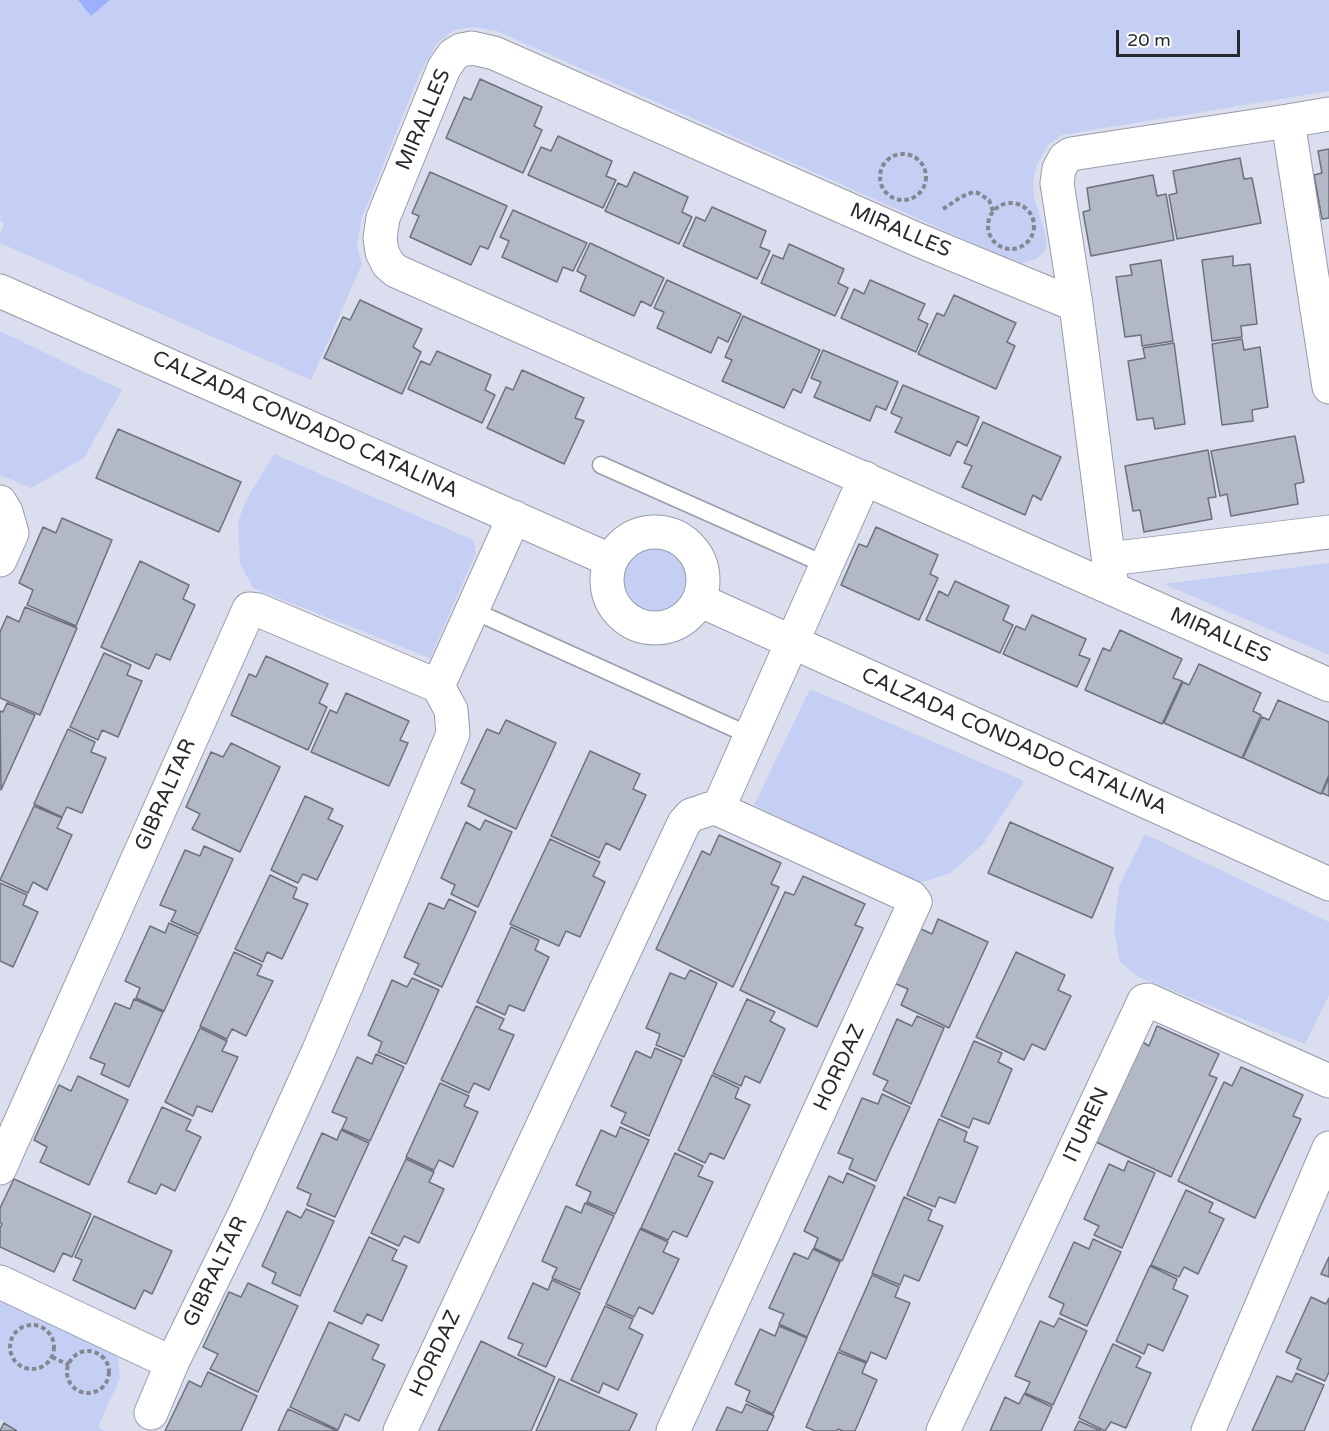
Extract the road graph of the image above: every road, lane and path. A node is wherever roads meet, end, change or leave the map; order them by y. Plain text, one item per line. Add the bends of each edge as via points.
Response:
1 (1329, 114) edge
2 (1288, 121) junction
3 (913, 197) junction
4 (917, 205) dead end
5 (993, 212) junction
6 (936, 213) dead end
7 (0, 291) edge
8 (1076, 305) junction
9 (1329, 387) edge
10 (601, 465) dead end
11 (865, 478) junction
12 (0, 502) edge
13 (514, 517) junction
14 (1329, 532) edge
15 (0, 560) edge
16 (610, 560) junction
17 (826, 565) junction
18 (1110, 573) junction
19 (699, 600) junction
20 (472, 610) junction
21 (792, 642) junction
22 (1329, 685) edge
23 (438, 686) junction
24 (751, 736) junction
25 (718, 809) junction
26 (1329, 884) edge
27 (1329, 1081) edge
28 (1329, 1148) edge
29 (0, 1168) edge
30 (0, 1282) edge
31 (52, 1357) junction
32 (172, 1363) junction
33 (69, 1365) junction
34 (151, 1413) dead end
35 (400, 1431) edge
36 (673, 1431) edge
37 (943, 1431) edge
38 (1208, 1431) edge

1 - 2 street
2 - 8 street via 1065,158 1057,183
2 - 9 street
3 - 3 path via 923,186 925,171 917,158 895,155 881,171 882,186 891,196
3 - 4 path
5 - 5 path via 988,228 994,241 1014,249 1027,242 1033,220 1025,207 1018,203 1002,204
5 - 6 path via 989,200 973,192
7 - 13 street, CALZADA CONDADO CATALINA
8 - 11 street, MIRALLES via 916,239 494,53 472,48 453,56 444,68 383,218 380,238 388,264 396,271
8 - 18 street
10 - 17 lane
11 - 17 street
11 - 18 street, MIRALLES
12 - 15 street via 12,533
13 - 16 street, CALZADA CONDADO CATALINA
13 - 20 street
14 - 18 street
16 - 19 street via 630,538 645,532 675,536 689,545 699,559 703,575
16 - 19 street via 607,591 622,617 635,625 652,630 668,627 684,620
17 - 21 street
18 - 22 street, MIRALLES
19 - 21 street, CALZADA CONDADO CATALINA
20 - 23 street
20 - 24 lane
21 - 24 street
21 - 26 street, CALZADA CONDADO CATALINA
23 - 29 street, GIBRALTAR via 249,609
23 - 32 street, GIBRALTAR via 451,710 453,734 318,1052
24 - 25 street
25 - 35 street, HORDAZ via 691,815 684,823
25 - 36 street, HORDAZ via 915,902
27 - 37 street, ITUREN via 1144,1001
28 - 38 street
30 - 32 street
31 - 31 path via 38,1369 23,1368 12,1357 12,1336 23,1327 40,1326 52,1338
31 - 33 path
32 - 34 street, GIBRALTAR
33 - 33 path via 80,1353 93,1352 107,1364 108,1378 100,1390 79,1391 70,1381

